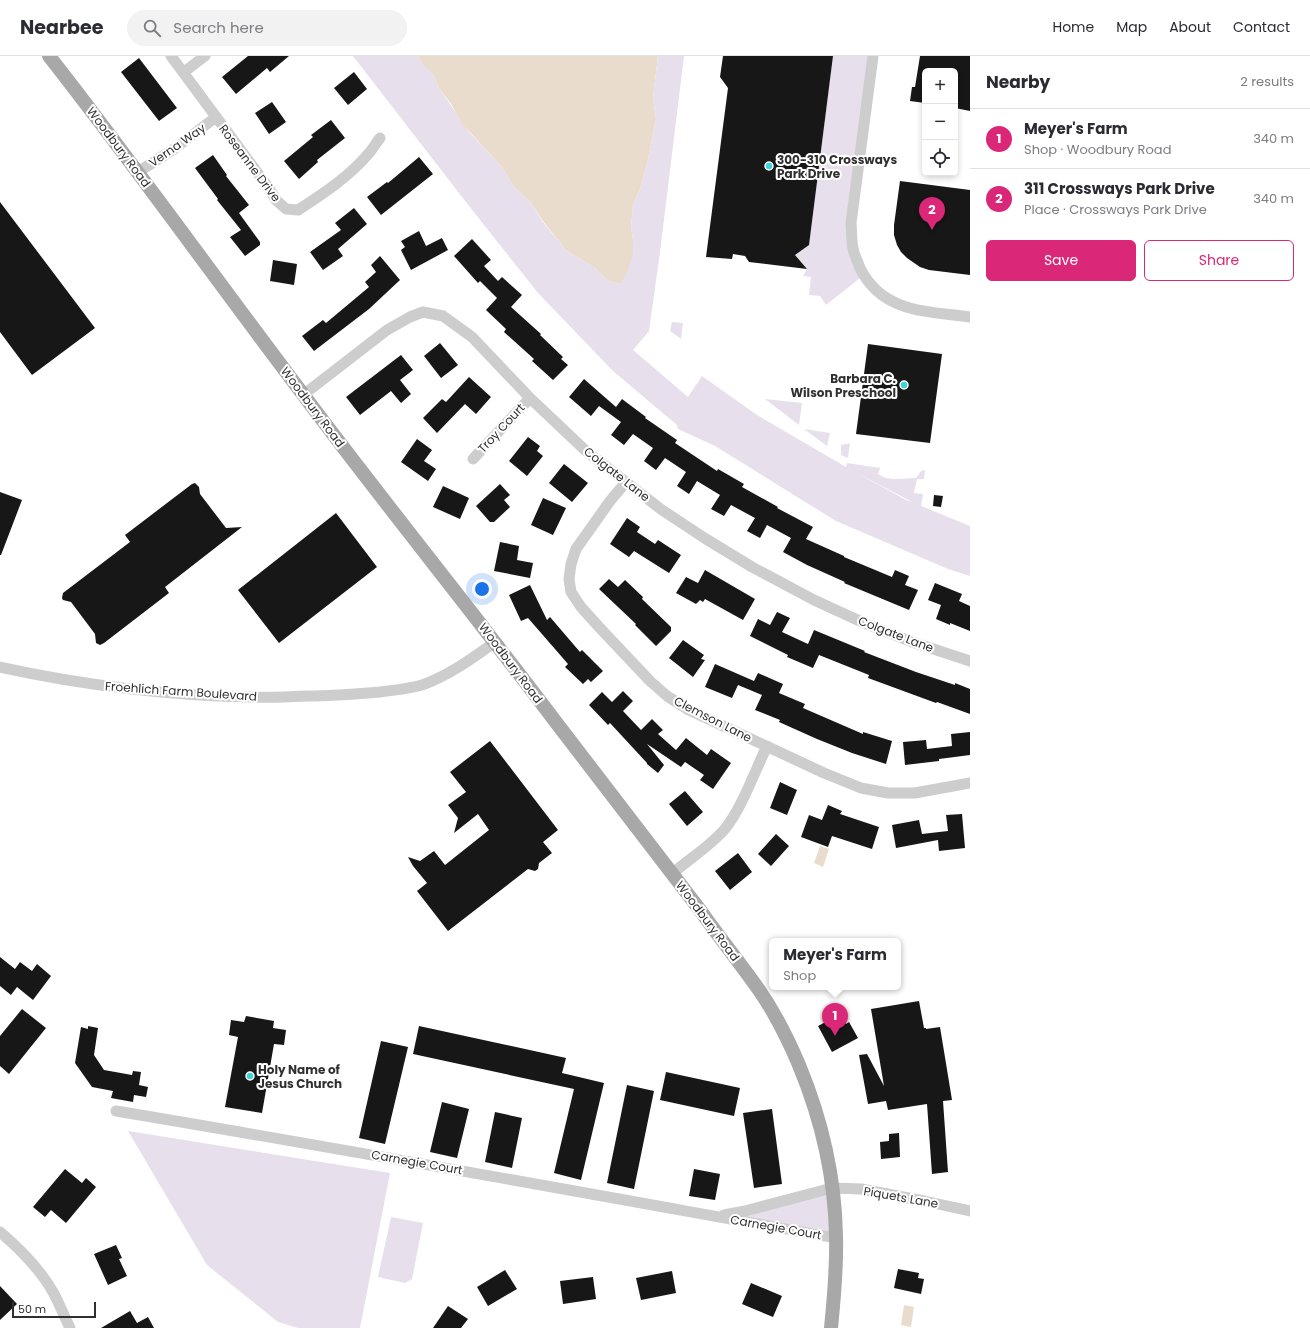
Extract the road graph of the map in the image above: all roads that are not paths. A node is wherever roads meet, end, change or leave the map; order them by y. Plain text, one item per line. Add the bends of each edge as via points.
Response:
1 (49, 56) edge
2 (171, 56) edge
3 (205, 56) edge
4 (873, 56) edge
5 (184, 72) junction
6 (216, 117) junction
7 (380, 138) dead end
8 (138, 172) junction
9 (970, 317) edge
10 (303, 395) junction
11 (530, 398) junction
12 (473, 459) dead end
13 (626, 482) junction
14 (495, 642) junction
15 (970, 661) edge
16 (0, 667) edge
17 (767, 746) junction
18 (970, 783) edge
19 (672, 874) junction
20 (116, 1112) dead end
21 (832, 1188) junction
22 (970, 1211) edge
23 (717, 1217) junction
24 (0, 1232) edge
25 (836, 1238) junction
26 (70, 1328) edge
27 (831, 1328) edge

1 - 8 main road, Woodbury Road
2 - 5 street, Roseanne Drive
3 - 5 street
4 - 9 street via 851,223 852,248 868,282 892,302 905,307
5 - 6 street, Roseanne Drive
6 - 7 street, Roseanne Drive via 276,200 286,208 298,210 353,170 370,153
6 - 8 street, Verna Way
8 - 10 main road, Woodbury Road
10 - 11 street, Colgate Lane via 387,330 423,312 443,316 472,337
10 - 14 main road, Woodbury Road
11 - 12 street, Troy Court
11 - 13 street, Colgate Lane via 586,451
13 - 15 street, Colgate Lane via 706,539 814,600 912,642
13 - 17 street, Clemson Lane via 576,549 569,579 571,592 599,627 667,696 690,710
14 - 16 street, Froehlich Farm Boulevard via 443,675 422,684 402,689 346,695 251,697 164,693 98,686
14 - 19 main road, Woodbury Road
17 - 18 street, Clemson Lane via 868,790 915,793
17 - 19 street via 724,830
19 - 21 main road, Woodbury Road via 761,992 778,1022 811,1097
20 - 23 street, Carnegie Court via 518,1180
21 - 22 street, Piquets Lane via 861,1189
21 - 23 street, Carnegie Court
21 - 25 main road, Woodbury Road
23 - 25 street, Carnegie Court
24 - 26 street via 37,1269 53,1291
25 - 27 main road, Woodbury Road

